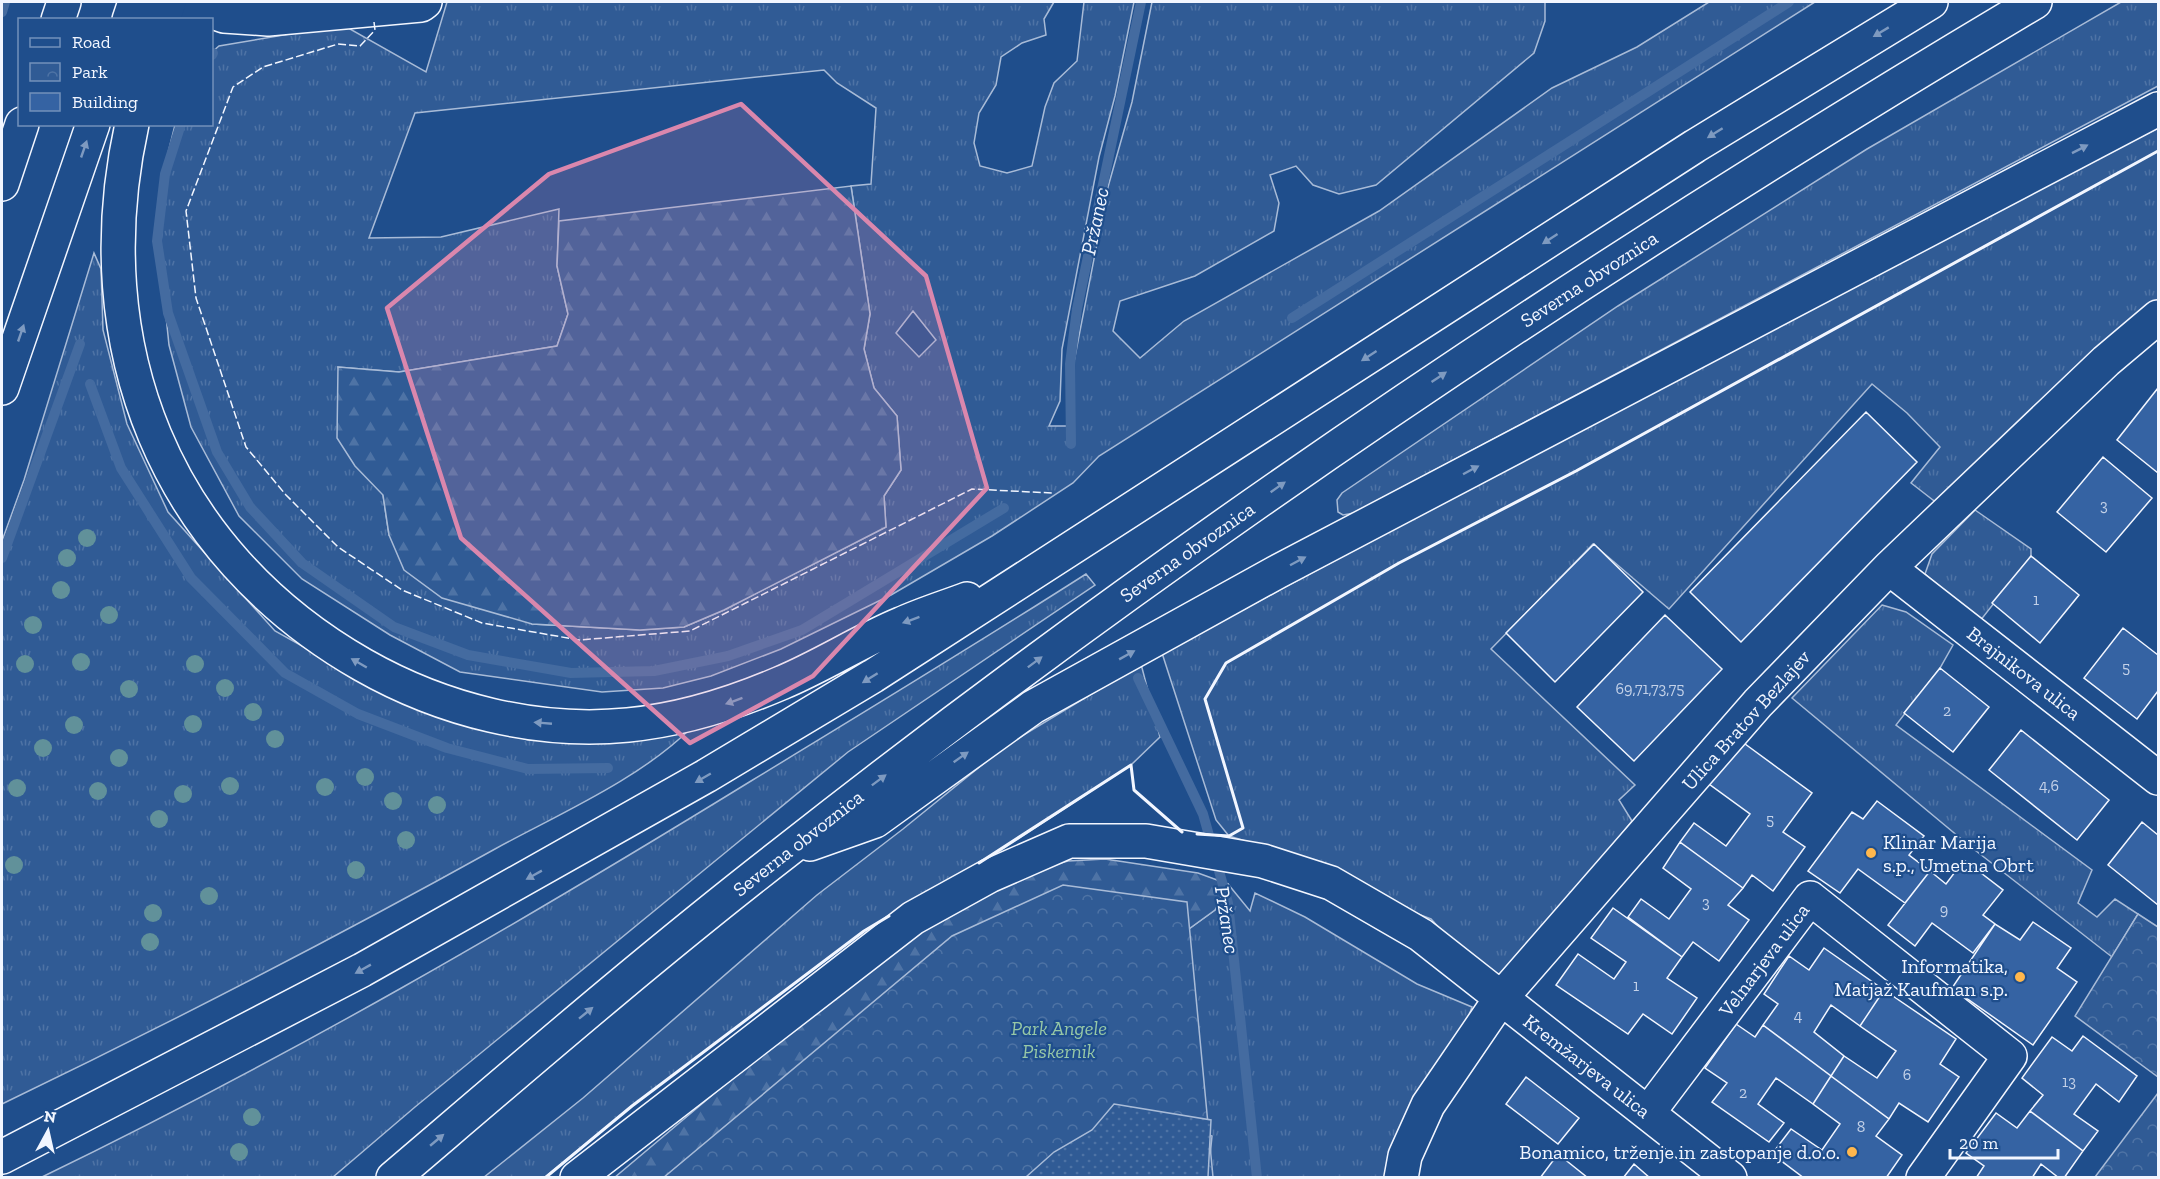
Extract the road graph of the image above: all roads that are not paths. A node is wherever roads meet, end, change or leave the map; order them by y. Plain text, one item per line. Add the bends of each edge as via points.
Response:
1 (64, 2) edge
2 (135, 2) edge
3 (169, 2) edge
4 (184, 2) edge
5 (425, 2) edge
6 (1931, 2) edge
7 (2035, 2) edge
8 (59, 18) edge
9 (130, 18) edge
10 (164, 18) edge
11 (2158, 109) edge
12 (21, 126) edge
13 (92, 126) edge
14 (132, 126) edge
15 (2, 184) edge
16 (2158, 317) edge
17 (2, 388) edge
18 (1889, 568) junction
19 (1025, 578) junction
20 (2158, 778) edge
21 (783, 853) junction
22 (1501, 998) junction
23 (1648, 1113) junction
24 (2, 1157) edge
25 (393, 1178) edge
26 (577, 1178) edge
27 (1401, 1178) edge
28 (1730, 1178) edge
29 (1923, 1178) edge

1 - 8 main road
2 - 9 main road
3 - 10 main road
4 - 5 main road via 224,16 268,19
6 -> 19 main road via 1695,146
21 -> 7 main road, Severna obvoznica via 1086,624 1403,401 1726,190
21 -> 11 main road via 875,821 1033,708 1143,646
12 - 15 main road
17 -> 13 main road
19 -> 14 main road via 901,624 782,683 690,716 656,722 579,725 488,715 431,698 379,674 310,631 247,578 198,515 152,430 130,356 120,280 121,194
16 - 18 main road, Ulica Bratov Bezlajev via 2106,361
18 - 20 main road, Brajnikova ulica
18 - 22 main road, Ulica Bratov Bezlajev via 1758,703
19 -> 24 main road via 873,676 535,874 362,970
25 -> 21 main road, Severna obvoznica
22 - 23 main road, Kremžarjeva ulica
22 - 26 main road via 1421,935 1331,883 1263,861 1146,841 1070,841 988,876 913,918
22 - 27 main road, Ulica Bratov Bezlajev via 1428,1105
23 - 28 main road, Kremžarjeva ulica
23 - 29 main road, Velnarjeva ulica via 1810,898 2010,1056

